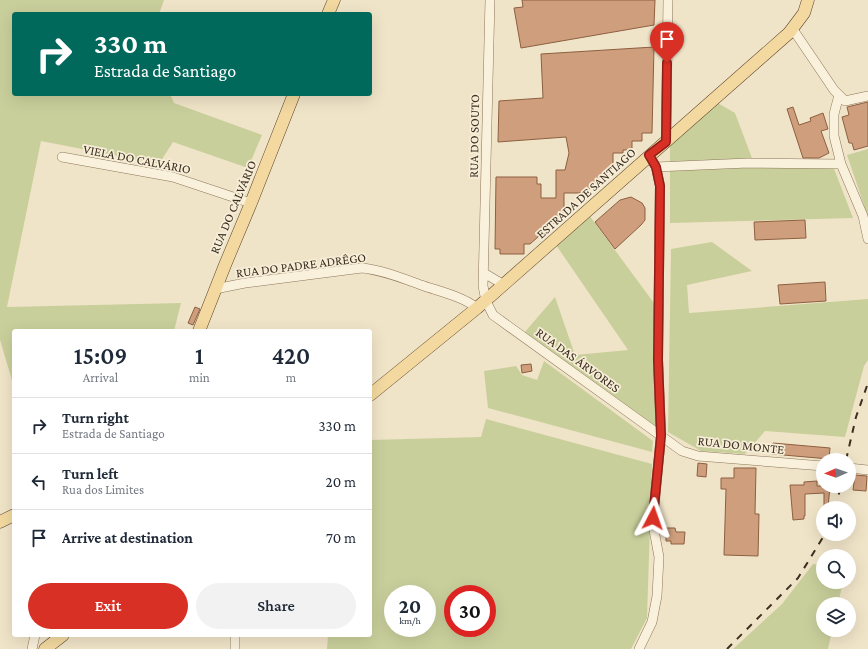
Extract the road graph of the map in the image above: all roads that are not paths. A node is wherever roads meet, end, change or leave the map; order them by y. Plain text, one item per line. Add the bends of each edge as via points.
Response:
1 (334, 0) edge
2 (490, 0) edge
3 (668, 0) edge
4 (808, 0) edge
5 (329, 12) edge
6 (792, 28) junction
7 (839, 95) junction
8 (293, 96) edge
9 (868, 96) edge
10 (666, 142) junction
11 (649, 155) junction
12 (62, 157) dead end
13 (841, 164) junction
14 (656, 167) junction
15 (251, 203) junction
16 (868, 239) edge
17 (484, 273) junction
18 (504, 285) junction
19 (216, 289) junction
20 (481, 305) junction
21 (200, 329) edge
22 (372, 393) edge
23 (661, 436) junction
24 (816, 465) edge
25 (856, 469) edge
26 (868, 470) edge
27 (12, 517) edge
28 (0, 522) edge
29 (35, 637) edge
30 (60, 637) edge
31 (235, 637) edge
32 (32, 649) edge
33 (45, 649) edge
34 (235, 649) edge
35 (639, 649) edge

1 - 5 main road
2 - 17 street, RUA DO SOUTO
3 - 10 street
4 - 6 main road, ESTRADA DE SANTIAGO via 804,13
6 - 7 street
6 - 10 main road, ESTRADA DE SANTIAGO
7 - 9 street via 845,101
7 - 13 street via 834,114 834,136
8 - 15 main road, RUA DO CALVÁRIO
10 - 11 main road, ESTRADA DE SANTIAGO
11 - 14 street
11 - 18 main road, ESTRADA DE SANTIAGO
12 - 15 street, VIELA DO CALVÁRIO via 173,177
13 - 14 street via 748,163
13 - 16 street via 863,216
14 - 23 street via 660,186 658,360
15 - 19 main road, RUA DO CALVÁRIO
17 - 18 street
17 - 20 street, RUA DO SOUTO
18 - 20 main road, ESTRADA DE SANTIAGO
19 - 20 street, RUA DO PADRE ADRÊGO via 362,268 375,269
19 - 21 main road, RUA DO CALVÁRIO
20 - 22 main road, ESTRADA DE SANTIAGO
20 - 23 street, RUA DAS ÁRVORES
23 - 24 street, RUA DO MONTE via 682,451 698,456
23 - 35 street via 653,518 659,557 657,596 652,622
25 - 26 street
27 - 28 main road
29 - 32 street
30 - 33 main road
31 - 34 street

